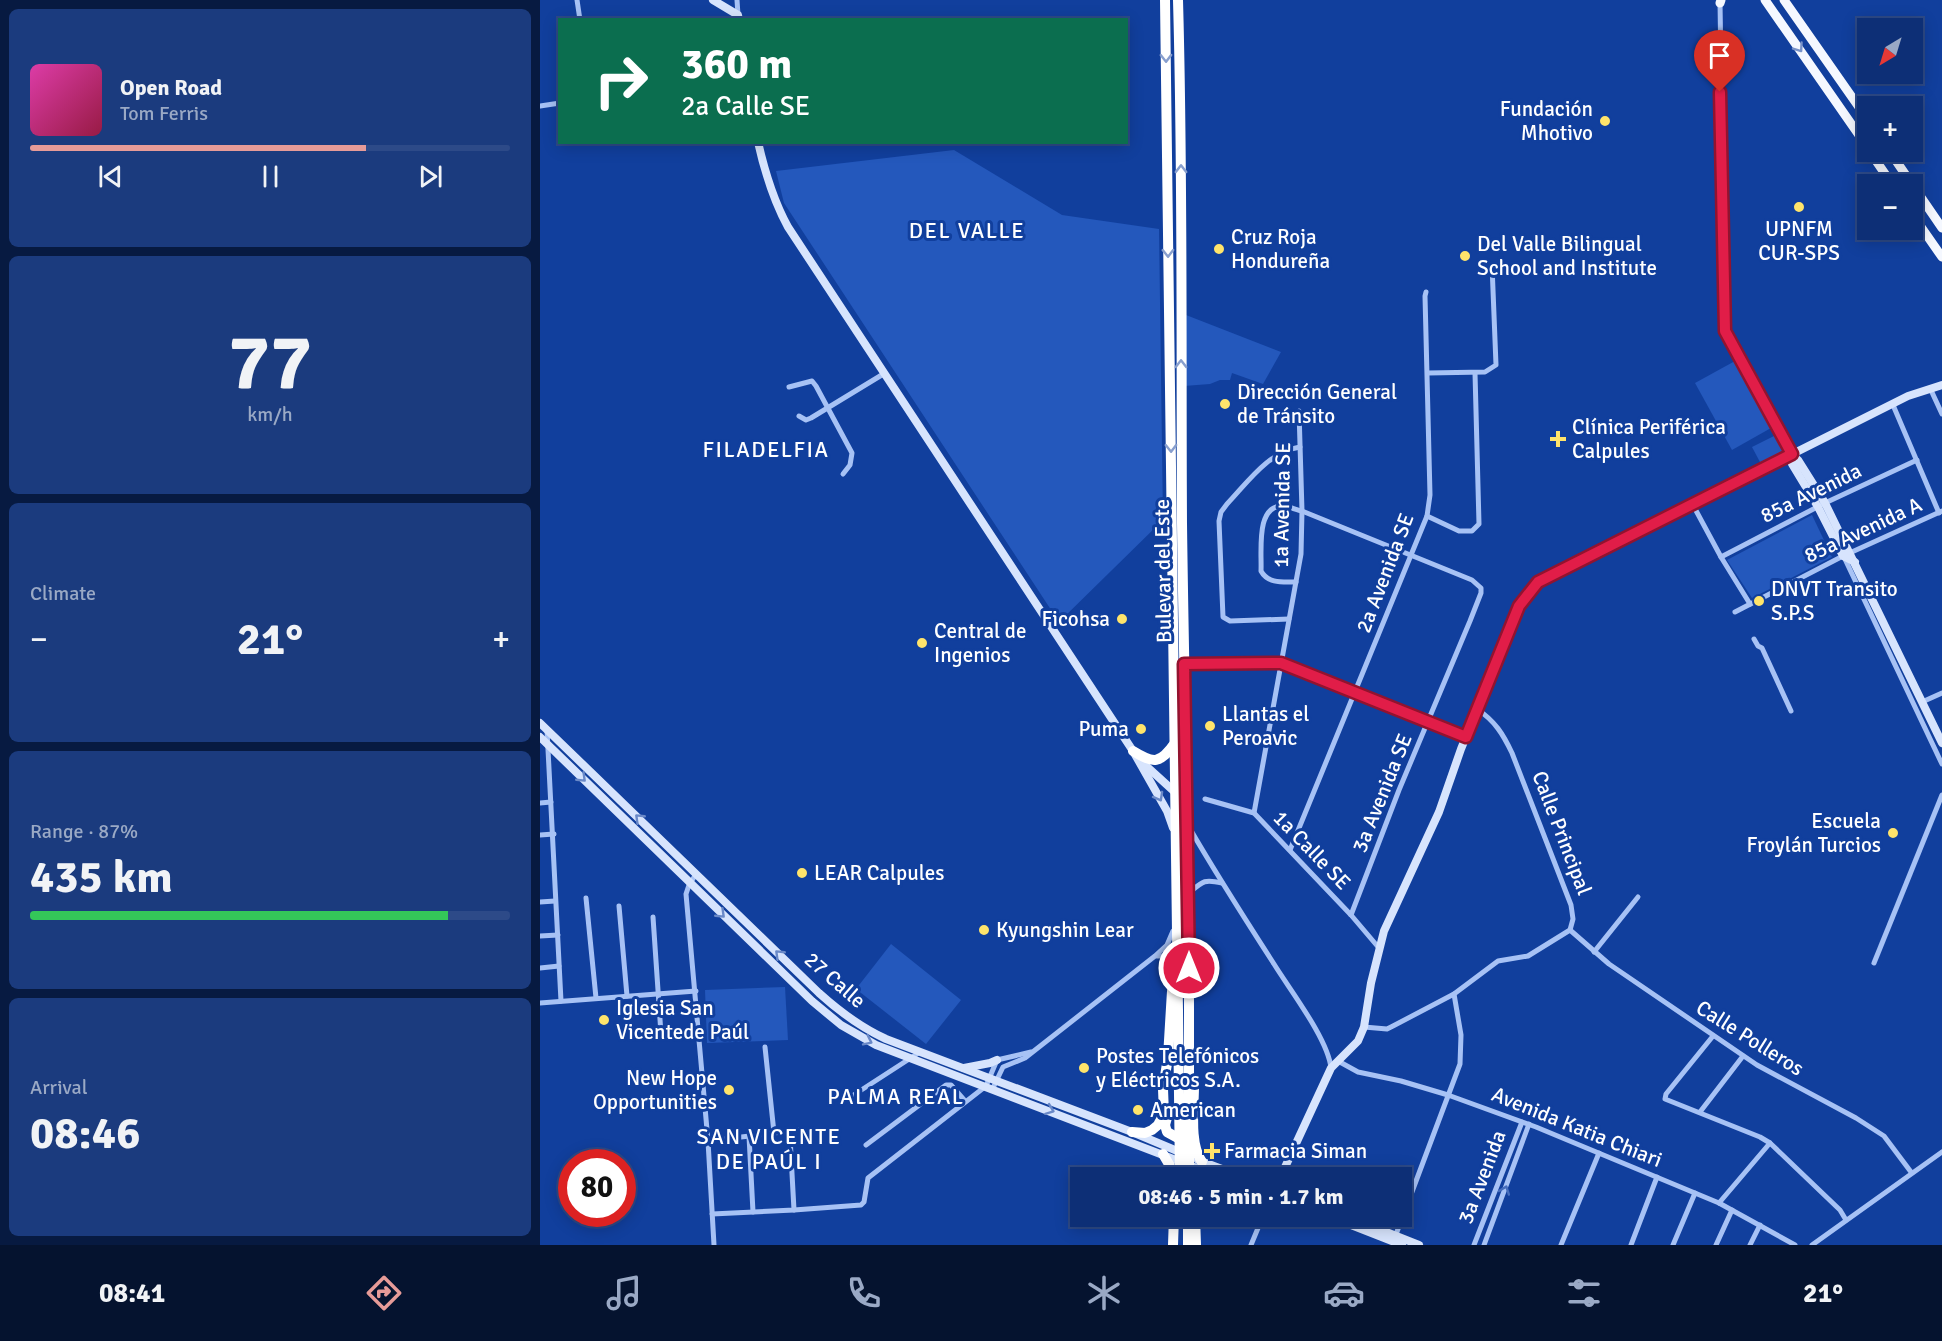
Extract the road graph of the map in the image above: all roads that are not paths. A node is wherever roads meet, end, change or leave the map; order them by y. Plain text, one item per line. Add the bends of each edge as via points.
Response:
1 (576, 0) edge
2 (713, 0) edge
3 (737, 0) edge
4 (1165, 0) edge
5 (1178, 0) edge
6 (1766, 0) edge
7 (1784, 0) edge
8 (1720, 1) edge
9 (739, 17) edge
10 (580, 18) edge
11 (558, 103) edge
12 (1857, 104) edge
13 (540, 106) edge
14 (1857, 133) edge
15 (758, 144) edge
16 (1897, 162) edge
17 (1167, 214) junction
18 (1180, 216) junction
19 (1942, 228) edge
20 (1923, 230) edge
21 (1942, 257) edge
22 (1491, 265) dead end
23 (1426, 292) dead end
24 (885, 373) junction
25 (1428, 373) junction
26 (1475, 373) junction
27 (1942, 385) edge
28 (789, 387) dead end
29 (1930, 388) junction
30 (1893, 405) junction
31 (827, 407) junction
32 (1299, 411) dead end
33 (1942, 414) edge
34 (799, 416) dead end
35 (1300, 447) junction
36 (1792, 454) junction
37 (1917, 460) junction
38 (843, 474) dead end
39 (1693, 505) junction
40 (1821, 505) junction
41 (1302, 511) junction
42 (1940, 512) edge
43 (1427, 516) junction
44 (1846, 554) junction
45 (1412, 556) junction
46 (1720, 557) junction
47 (1296, 582) junction
48 (1750, 604) junction
49 (1735, 612) dead end
50 (1289, 619) junction
51 (1754, 639) dead end
52 (1281, 663) junction
53 (1184, 664) junction
54 (1355, 693) junction
55 (1942, 693) edge
56 (1922, 702) junction
57 (1477, 709) junction
58 (1791, 711) dead end
59 (1428, 722) junction
60 (540, 723) edge
61 (547, 729) junction
62 (540, 737) edge
63 (1466, 737) junction
64 (1180, 743) junction
65 (1942, 743) edge
66 (548, 744) junction
67 (1135, 754) junction
68 (1942, 764) edge
69 (1175, 793) junction
70 (1942, 795) edge
71 (1205, 799) dead end
72 (551, 802) junction
73 (540, 803) edge
74 (1187, 803) junction
75 (1254, 813) junction
76 (1187, 824) junction
77 (554, 834) junction
78 (540, 835) edge
79 (1175, 838) junction
80 (1290, 850) junction
81 (696, 874) junction
82 (690, 882) junction
83 (1222, 883) junction
84 (1189, 893) junction
85 (1638, 897) dead end
86 (586, 898) dead end
87 (555, 901) junction
88 (540, 902) edge
89 (619, 906) dead end
90 (1177, 914) junction
91 (1351, 915) junction
92 (653, 917) dead end
93 (1189, 926) junction
94 (1174, 930) junction
95 (1570, 930) junction
96 (558, 935) junction
97 (540, 936) edge
98 (1379, 948) junction
99 (1594, 952) junction
100 (1155, 956) junction
101 (1874, 963) dead end
102 (1173, 965) junction
103 (560, 966) junction
104 (540, 968) edge
105 (696, 991) junction
106 (658, 994) junction
107 (1454, 994) junction
108 (627, 996) junction
109 (596, 998) junction
110 (561, 1001) junction
111 (540, 1003) edge
112 (837, 1010) junction
113 (1184, 1010) junction
114 (831, 1017) junction
115 (858, 1024) junction
116 (1364, 1027) junction
117 (849, 1031) junction
118 (661, 1034) dead end
119 (1713, 1036) junction
120 (765, 1047) dead end
121 (920, 1052) junction
122 (1031, 1053) junction
123 (1743, 1056) junction
124 (1168, 1057) junction
125 (911, 1058) junction
126 (997, 1060) junction
127 (1338, 1061) junction
128 (961, 1068) junction
129 (1331, 1068) junction
130 (991, 1083) junction
131 (1448, 1095) junction
132 (849, 1098) dead end
133 (965, 1101) junction
134 (1700, 1112) junction
135 (1195, 1119) junction
136 (1522, 1122) junction
137 (1529, 1124) junction
138 (799, 1130) dead end
139 (1132, 1132) junction
140 (774, 1133) junction
141 (749, 1136) junction
142 (790, 1137) dead end
143 (708, 1141) junction
144 (1770, 1143) junction
145 (866, 1145) dead end
146 (1942, 1152) edge
147 (1599, 1153) junction
148 (1163, 1154) junction
149 (1202, 1162) junction
150 (1170, 1167) edge
151 (1180, 1167) edge
152 (1189, 1167) edge
153 (1193, 1167) edge
154 (1216, 1167) edge
155 (1285, 1167) edge
156 (1911, 1173) junction
157 (1657, 1177) junction
158 (1695, 1193) junction
159 (1719, 1203) junction
160 (794, 1210) junction
161 (1732, 1210) junction
162 (753, 1212) junction
163 (712, 1214) junction
164 (1846, 1220) junction
165 (1760, 1225) junction
166 (1174, 1227) edge
167 (1180, 1227) edge
168 (1192, 1227) edge
169 (1195, 1227) edge
170 (1258, 1227) edge
171 (1357, 1227) edge
172 (1367, 1227) edge
173 (1396, 1242) edge
174 (714, 1245) edge
175 (1173, 1245) edge
176 (1180, 1245) edge
177 (1188, 1245) edge
178 (1196, 1245) edge
179 (1251, 1245) edge
180 (1419, 1245) edge
181 (1474, 1245) edge
182 (1484, 1245) edge
183 (1562, 1245) edge
184 (1631, 1245) edge
185 (1673, 1245) edge
186 (1716, 1245) edge
187 (1750, 1245) edge
188 (1795, 1245) edge
189 (1812, 1245) edge

1 - 10 street
2 - 9 street
3 - 9 street
4 -> 17 highway, Bulevar del Este
18 -> 5 highway, Bulevar del Este
6 -> 14 main road
7 - 12 main road
8 - 36 street via 1725,331
11 - 13 street
15 - 24 street via 776,205
16 - 19 main road
17 - 18 highway
17 -> 64 highway, Bulevar del Este via 1175,676
53 -> 18 highway, Bulevar del Este
20 - 21 main road
22 - 26 street via 1496,365
23 - 25 street, 2a Avenida SE
24 - 31 street
24 - 67 street
25 - 26 street
25 - 43 street, 2a Avenida SE
26 - 43 street via 1479,524 1472,531 1459,531
27 - 29 street
28 - 31 street via 812,381
29 - 30 street
29 - 33 street
30 - 36 street
30 - 37 street
31 - 34 street via 806,420
31 - 38 street via 852,453
32 - 35 street, 1a Avenida SE
35 - 41 street, 1a Avenida SE
35 - 50 street via 1269,461 1227,504 1219,521 1223,617 1230,621
36 - 39 street
36 - 40 street via 1792,464
37 - 40 street, 85a Avenida
37 - 42 street
39 - 46 street
39 - 57 street via 1538,582 1519,606
40 - 44 street
40 - 46 street, 85a Avenida
41 - 45 street
41 - 47 street, 1a Avenida SE
41 - 47 street via 1275,507 1262,525 1263,574 1271,580
42 - 44 street, 85a Avenida A
43 - 45 street, 2a Avenida SE
44 - 48 street, 85a Avenida A
44 - 56 street via 1855,562
44 - 68 street
45 - 54 street, 2a Avenida SE
45 - 59 street, 3a Avenida SE via 1473,580 1481,588
46 - 48 street
47 - 50 street, 1a Avenida SE
48 - 49 street, 85a Avenida A
50 - 52 street, 1a Avenida SE
51 - 58 street via 1762,648
52 - 53 street
52 - 54 street
52 - 75 street, 1a Avenida SE
53 - 64 highway, Bulevar del Este
54 - 59 street
54 - 80 street, 2a Avenida SE
55 - 56 street
56 - 65 street
57 - 63 street
57 - 95 street, Calle Principal via 1500,729 1512,753 1571,905
59 - 63 street
59 - 91 street, 3a Avenida SE
60 - 61 street, 27 Calle
61 - 66 street
81 -> 61 street, 27 Calle
62 - 66 street, 27 Calle
63 - 98 street via 1439,812
64 - 67 highway via 1157,761
64 - 69 highway, Bulevar del Este
64 - 74 highway, Bulevar del Este
66 - 72 street
66 -> 82 street, 27 Calle
67 - 69 street
67 -> 79 street via 1167,811
69 - 74 street
69 - 79 highway, Bulevar del Este
70 - 101 street
71 - 75 street, 1a Calle SE
72 - 73 street
72 - 77 street
74 - 76 highway, Bulevar del Este
75 - 80 street, 1a Calle SE
76 - 83 street
76 - 84 highway, Bulevar del Este
77 - 78 street
77 - 87 street
79 - 90 highway, Bulevar del Este
80 - 91 street, 1a Calle SE
81 - 82 street
112 -> 81 street, 27 Calle
82 - 105 street via 686,894
82 -> 114 street, 27 Calle
83 - 84 street via 1207,880
83 - 129 street via 1318,1036
84 - 93 highway, Bulevar del Este
85 - 99 street
86 - 109 street
87 - 88 street
87 - 96 street
89 - 108 street
90 - 94 highway
90 - 113 highway, Bulevar del Este
91 - 98 street, 1a Calle SE
92 - 106 street
93 - 113 highway, Bulevar del Este
93 - 135 highway
94 - 100 street via 1169,943
94 - 102 highway
95 - 99 street, Calle Polleros
95 - 107 street, Calle Principal via 1528,956 1498,961
96 - 97 street
96 - 103 street
98 - 116 street
99 - 119 street, Calle Polleros
100 - 102 street via 1164,956
100 - 122 street
102 - 124 highway
103 - 104 street
103 - 110 street
105 - 106 street
105 - 143 street
106 - 108 street
106 - 118 street
107 - 116 street, Calle Principal via 1387,1029
107 - 131 street via 1461,1050
108 - 109 street
109 - 110 street
110 - 111 street
112 - 114 street
112 - 115 street, 27 Calle
113 - 151 highway, Bulevar del Este, bridge
113 - 152 highway, Bulevar del Este, bridge
114 - 117 street, 27 Calle
115 - 117 street
115 - 121 street, 27 Calle
116 - 127 street via 1358,1041
117 -> 125 street, 27 Calle
119 - 123 street, Calle Polleros
119 - 134 street via 1665,1097
120 - 140 street
121 - 125 street
121 - 128 street, 27 Calle
122 - 126 street
122 - 130 street via 1004,1067
123 - 134 street
123 - 156 street, Calle Polleros via 1884,1136
124 - 135 highway via 1169,1112 1165,1130 1173,1137 1184,1136
124 - 139 highway via 1162,1118 1149,1132
125 - 130 street, 27 Calle
125 - 132 street
126 - 128 street
126 - 130 street
127 - 129 street
127 - 131 street, Avenida Katia Chiari via 1358,1072
128 - 130 street, 27 Calle
129 - 155 street
130 - 133 street
130 - 139 street, 27 Calle
130 -> 148 street, 27 Calle
131 - 136 street, Avenida Katia Chiari
131 - 173 street
133 - 145 street via 951,1085 946,1085
133 - 160 street via 868,1178 861,1205
134 - 144 street
135 - 149 highway via 1195,1149
136 - 137 street, Avenida Katia Chiari
136 - 181 street, 3a Avenida
137 - 147 street, Avenida Katia Chiari
182 -> 137 street, 3a Avenida
138 - 140 street
139 - 149 street, 27 Calle
140 - 141 street
141 - 143 street
141 - 162 street
142 - 160 street
143 - 163 street
144 - 159 street
144 - 164 street via 1840,1209
146 - 156 street
147 - 157 street, Avenida Katia Chiari
147 - 183 street
148 - 150 highway
148 - 153 street, 27 Calle
149 - 154 street, 27 Calle
156 - 164 street
157 - 158 street, Avenida Katia Chiari
157 - 184 street
158 - 159 street, Avenida Katia Chiari
158 - 185 street
159 - 161 street, Avenida Katia Chiari
160 - 162 street
161 - 165 street, Avenida Katia Chiari
161 - 186 street
162 - 163 street
163 - 174 street
164 - 189 street
165 - 187 street
165 - 188 street, Avenida Katia Chiari
166 - 175 highway
167 - 176 highway
168 - 177 highway
169 - 178 highway
170 - 179 street
171 - 173 street
172 - 173 street
173 - 180 street

